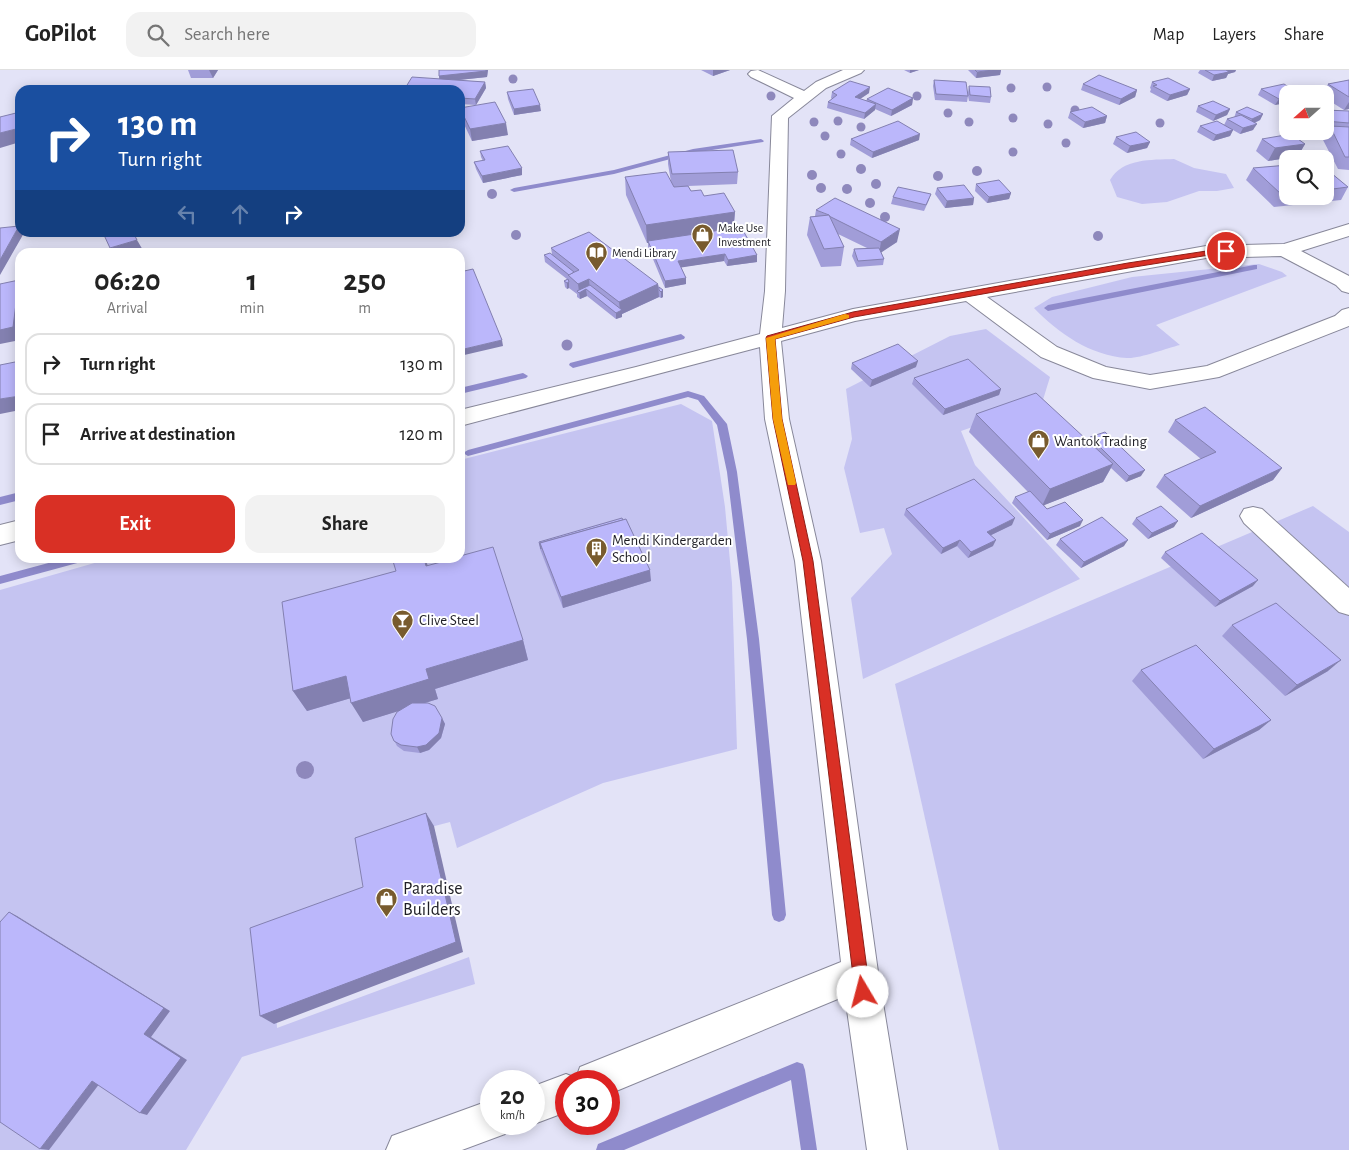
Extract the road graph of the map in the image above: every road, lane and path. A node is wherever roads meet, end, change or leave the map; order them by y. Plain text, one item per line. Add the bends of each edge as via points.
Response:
1 (856, 70) edge
2 (756, 74) dead end
3 (805, 97) junction
4 (1349, 230) edge
5 (1285, 250) junction
6 (1349, 287) edge
7 (968, 293) junction
8 (1349, 314) edge
9 (770, 338) junction
10 (465, 417) edge
11 (1253, 516) dead end
12 (15, 531) edge
13 (0, 535) edge
14 (1349, 604) edge
15 (860, 972) junction
16 (620, 1070) edge
17 (480, 1124) edge
18 (406, 1150) edge
19 (887, 1150) edge

1 - 3 street via 821,85
2 - 3 street
3 - 9 street via 780,116 775,291
4 - 5 street
5 - 6 street
5 - 7 street via 1206,252
7 - 8 street via 1049,352 1101,373 1150,382 1211,372 1342,321
7 - 9 street via 853,314
9 - 10 street
9 - 15 street via 777,419 808,561
11 - 14 street
12 - 13 street
15 - 16 street
15 - 19 street
17 - 18 street

